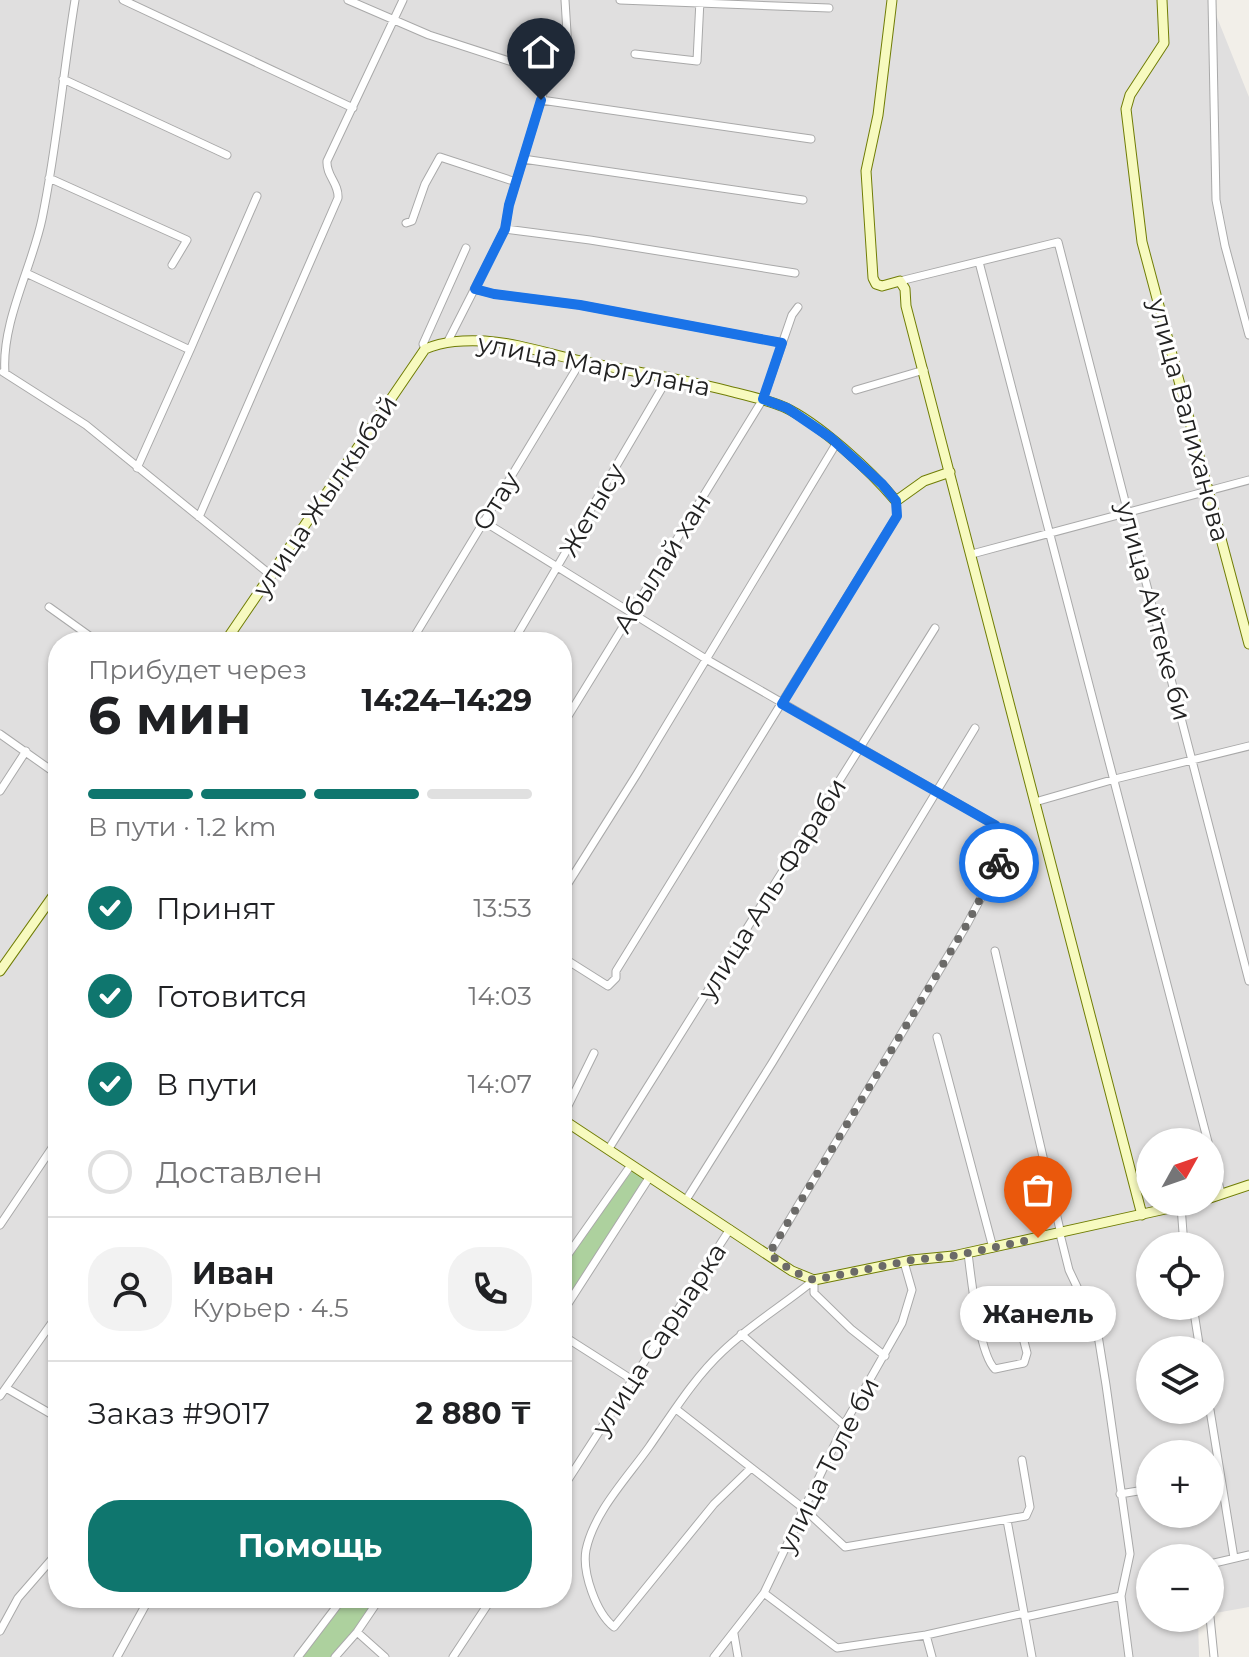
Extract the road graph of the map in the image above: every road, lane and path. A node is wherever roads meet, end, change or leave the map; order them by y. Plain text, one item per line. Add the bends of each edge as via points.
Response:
1 (75, 0) edge
2 (123, 0) edge
3 (348, 0) edge
4 (403, 0) edge
5 (565, 0) edge
6 (620, 0) edge
7 (892, 0) edge
8 (1162, 0) edge
9 (1212, 0) edge
10 (700, 1) edge
11 (829, 8) dead end
12 (393, 21) junction
13 (635, 54) dead end
14 (549, 74) junction
15 (63, 79) junction
16 (541, 100) junction
17 (353, 108) junction
18 (811, 139) dead end
19 (227, 155) dead end
20 (523, 159) junction
21 (49, 178) junction
22 (516, 182) junction
23 (257, 196) dead end
24 (803, 200) dead end
25 (406, 223) dead end
26 (505, 229) junction
27 (466, 248) dead end
28 (979, 262) junction
29 (172, 265) dead end
30 (26, 273) junction
31 (795, 273) dead end
32 (900, 281) junction
33 (475, 289) junction
34 (798, 307) dead end
35 (1249, 335) edge
36 (448, 341) junction
37 (782, 343) junction
38 (425, 349) junction
39 (190, 350) junction
40 (581, 361) junction
41 (924, 370) junction
42 (2, 372) edge
43 (669, 376) junction
44 (856, 390) dead end
45 (763, 399) junction
46 (836, 444) junction
47 (137, 468) junction
48 (950, 472) junction
49 (1249, 480) edge
50 (1208, 491) junction
51 (896, 501) junction
52 (1128, 511) junction
53 (199, 517) junction
54 (483, 521) junction
55 (1049, 532) junction
56 (972, 554) junction
57 (558, 568) junction
58 (272, 576) junction
59 (49, 607) dead end
60 (632, 613) junction
61 (935, 628) dead end
62 (84, 632) edge
63 (232, 632) edge
64 (417, 632) edge
65 (519, 632) edge
66 (1249, 644) edge
67 (706, 659) junction
68 (782, 704) junction
69 (572, 710) edge
70 (975, 728) dead end
71 (0, 734) edge
72 (1249, 746) edge
73 (860, 748) junction
74 (26, 751) junction
75 (1193, 761) junction
76 (48, 768) edge
77 (1115, 779) junction
78 (0, 791) edge
79 (936, 792) junction
80 (1035, 802) junction
81 (572, 877) edge
82 (48, 903) edge
83 (995, 951) dead end
84 (572, 964) edge
85 (0, 971) edge
86 (1249, 981) edge
87 (937, 1037) dead end
88 (594, 1053) dead end
89 (572, 1098) edge
90 (572, 1126) edge
91 (1204, 1128) edge
92 (608, 1150) junction
93 (48, 1154) edge
94 (631, 1165) junction
95 (649, 1178) junction
96 (1249, 1185) edge
97 (1136, 1192) edge
98 (1224, 1192) edge
99 (686, 1200) junction
100 (1138, 1216) edge
101 (0, 1225) edge
102 (730, 1229) junction
103 (1061, 1234) junction
104 (993, 1248) junction
105 (572, 1249) edge
106 (968, 1253) junction
107 (769, 1254) junction
108 (904, 1262) junction
109 (814, 1280) junction
110 (572, 1297) edge
111 (48, 1328) edge
112 (1021, 1330) dead end
113 (741, 1334) junction
114 (572, 1341) edge
115 (885, 1356) junction
116 (631, 1379) junction
117 (6, 1388) junction
118 (0, 1396) edge
119 (676, 1409) junction
120 (48, 1412) edge
121 (844, 1425) junction
122 (1022, 1460) dead end
123 (750, 1469) junction
124 (572, 1473) edge
125 (1136, 1491) edge
126 (1120, 1494) junction
127 (1224, 1496) edge
128 (803, 1508) junction
129 (1007, 1520) junction
130 (1249, 1555) edge
131 (1234, 1558) junction
132 (1224, 1560) edge
133 (48, 1564) edge
134 (764, 1593) junction
135 (1121, 1596) junction
136 (142, 1608) edge
137 (335, 1608) edge
138 (373, 1608) edge
139 (485, 1608) edge
140 (1025, 1615) junction
141 (0, 1631) edge
142 (357, 1632) junction
143 (1212, 1632) edge
144 (734, 1634) junction
145 (926, 1635) junction
146 (837, 1653) edge
147 (117, 1657) edge
148 (298, 1657) edge
149 (335, 1657) edge
150 (385, 1657) edge
151 (453, 1657) edge
152 (714, 1657) edge
153 (738, 1657) edge
154 (932, 1657) edge
155 (1032, 1657) edge
156 (1129, 1657) edge
157 (1214, 1657) edge

1 - 15 street
2 - 17 street
3 - 12 street
4 - 12 street
5 - 14 street via 568,49
6 - 10 street
7 - 32 street via 866,171 873,278 882,286
8 - 50 street, улица Валиханова via 1164,43 1126,109 1142,242
9 - 35 street via 1216,200
10 - 11 street
10 - 13 street via 697,61
12 - 14 street
12 - 17 street
14 - 16 street
15 - 19 street
15 - 21 street
16 - 18 street
16 - 20 street
17 - 53 street via 327,161 338,198
20 - 22 street
20 - 24 street
21 - 29 street via 187,240
21 - 30 street
22 - 25 street via 440,157 412,221
22 - 26 street
23 - 39 street
26 - 31 street
26 - 33 street
27 - 38 street
28 - 32 street
28 - 52 street, улица Айтеке би via 1058,242
28 - 55 street
30 - 39 street
30 - 42 street
32 - 41 street
33 - 36 street
33 - 37 street
34 - 37 street, Абылай хан
36 - 38 street, улица Маргулана
36 - 40 street, улица Маргулана via 506,343
37 - 45 street, Абылай хан
38 - 58 street, улица Жылкыбай
39 - 47 street
40 - 43 street, улица Маргулана
40 - 54 street, Отау
41 - 44 street
41 - 48 street
42 - 47 street via 77,419
43 - 45 street, улица Маргулана
43 - 57 street, Жетысу
45 - 46 street, улица Маргулана via 787,408
45 - 60 street, Абылай хан
46 - 51 street, улица Маргулана
46 - 67 street
47 - 53 street
48 - 51 street via 924,481
48 - 56 street
49 - 50 street
50 - 52 street
50 - 66 street, улица Валиханова
51 - 68 street via 897,516
52 - 55 street
52 - 75 street, улица Айтеке би
53 - 58 street
54 - 57 street
54 - 64 street, Отау
55 - 56 street
55 - 77 street
56 - 80 street
57 - 60 street
57 - 65 street, Жетысу
58 - 63 street, улица Жылкыбай
59 - 62 street
60 - 67 street
60 - 69 street, Абылай хан
61 - 73 street, улица Аль-Фараби
67 - 68 street
67 - 81 street
68 - 73 street
68 - 84 street via 616,978 608,986
70 - 79 street
71 - 74 street
72 - 75 street
73 - 79 street
73 - 92 street, улица Аль-Фараби
74 - 76 street
74 - 78 street
75 - 77 street
75 - 86 street, улица Айтеке би
77 - 80 street
77 - 91 street
79 - 99 street
79 - 107 street via 1005,835 1000,862
80 - 97 street
82 - 85 street
83 - 103 street
87 - 104 street
88 - 89 street
90 - 92 street
92 - 94 street
93 - 101 street
94 - 95 street
94 - 105 street
95 - 99 street
95 - 110 street
96 - 98 street
99 - 102 street
100 - 103 street
102 - 107 street
102 - 116 street, улица Сарыарка
103 - 104 street
103 - 126 street via 1069,1270 1097,1329
104 - 106 street
106 - 108 street
106 - 112 street via 983,1344 995,1369 1024,1363
107 - 109 street
108 - 109 street
108 - 115 street, улица Толе би via 912,1290 909,1307
109 - 113 street
109 - 115 street via 814,1293
111 - 117 street
113 - 119 street
113 - 121 street
114 - 116 street
115 - 121 street, улица Толе би
116 - 124 street, улица Сарыарка
117 - 118 street
117 - 120 street
119 - 123 street
119 - 123 street via 590,1536 585,1574 606,1621 614,1627 714,1504
121 - 128 street, улица Толе би
122 - 129 street via 1030,1507 1026,1516
123 - 128 street
125 - 126 street
126 - 135 street via 1130,1554
127 - 131 street
128 - 129 street via 845,1547
128 - 134 street, улица Толе би
129 - 140 street
130 - 131 street
131 - 132 street
133 - 141 street via 18,1598
134 - 144 street, улица Толе би
134 - 146 street
135 - 140 street
135 - 156 street
136 - 147 street
137 - 148 street
138 - 142 street
139 - 151 street
140 - 145 street
140 - 155 street
142 - 149 street
142 - 150 street
143 - 157 street
144 - 152 street, улица Толе би
144 - 153 street
145 - 146 street
145 - 154 street

